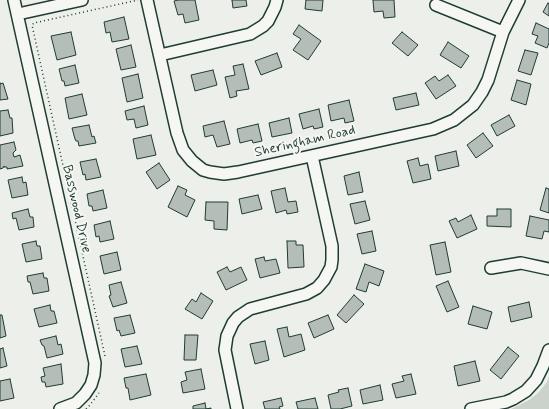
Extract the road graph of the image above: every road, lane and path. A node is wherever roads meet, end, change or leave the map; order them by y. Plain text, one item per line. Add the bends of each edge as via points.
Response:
1 (14, 0) edge
2 (82, 0) edge
3 (140, 0) edge
4 (147, 0) edge
5 (277, 0) edge
6 (519, 0) edge
7 (436, 4) dead end
8 (18, 14) junction
9 (503, 32) junction
10 (160, 55) junction
11 (312, 156) junction
12 (491, 268) dead end
13 (549, 269) edge
14 (549, 350) edge
15 (105, 357) dead end
16 (100, 390) dead end
17 (60, 409) edge
18 (86, 409) edge
19 (236, 409) edge
20 (471, 409) edge

1 - 8 street, Basswood Drive
2 - 8 street
3 - 15 path via 32,25
4 - 10 street, Sheringham Road
5 - 10 street via 268,21 250,34
6 - 9 street, Sheringham Road
7 - 9 street
8 - 17 street, Basswood Drive via 95,364 91,385 85,394 76,403
9 - 11 street, Sheringham Road via 482,92 473,105 454,120 433,129
10 - 11 street, Sheringham Road via 179,138 187,156 197,166 210,172 224,174
11 - 19 street via 332,246 331,267 317,288 306,294 250,309 233,323 227,336 225,350
12 - 13 street via 521,262
14 - 20 street via 536,380 526,391 506,402
16 - 18 path

